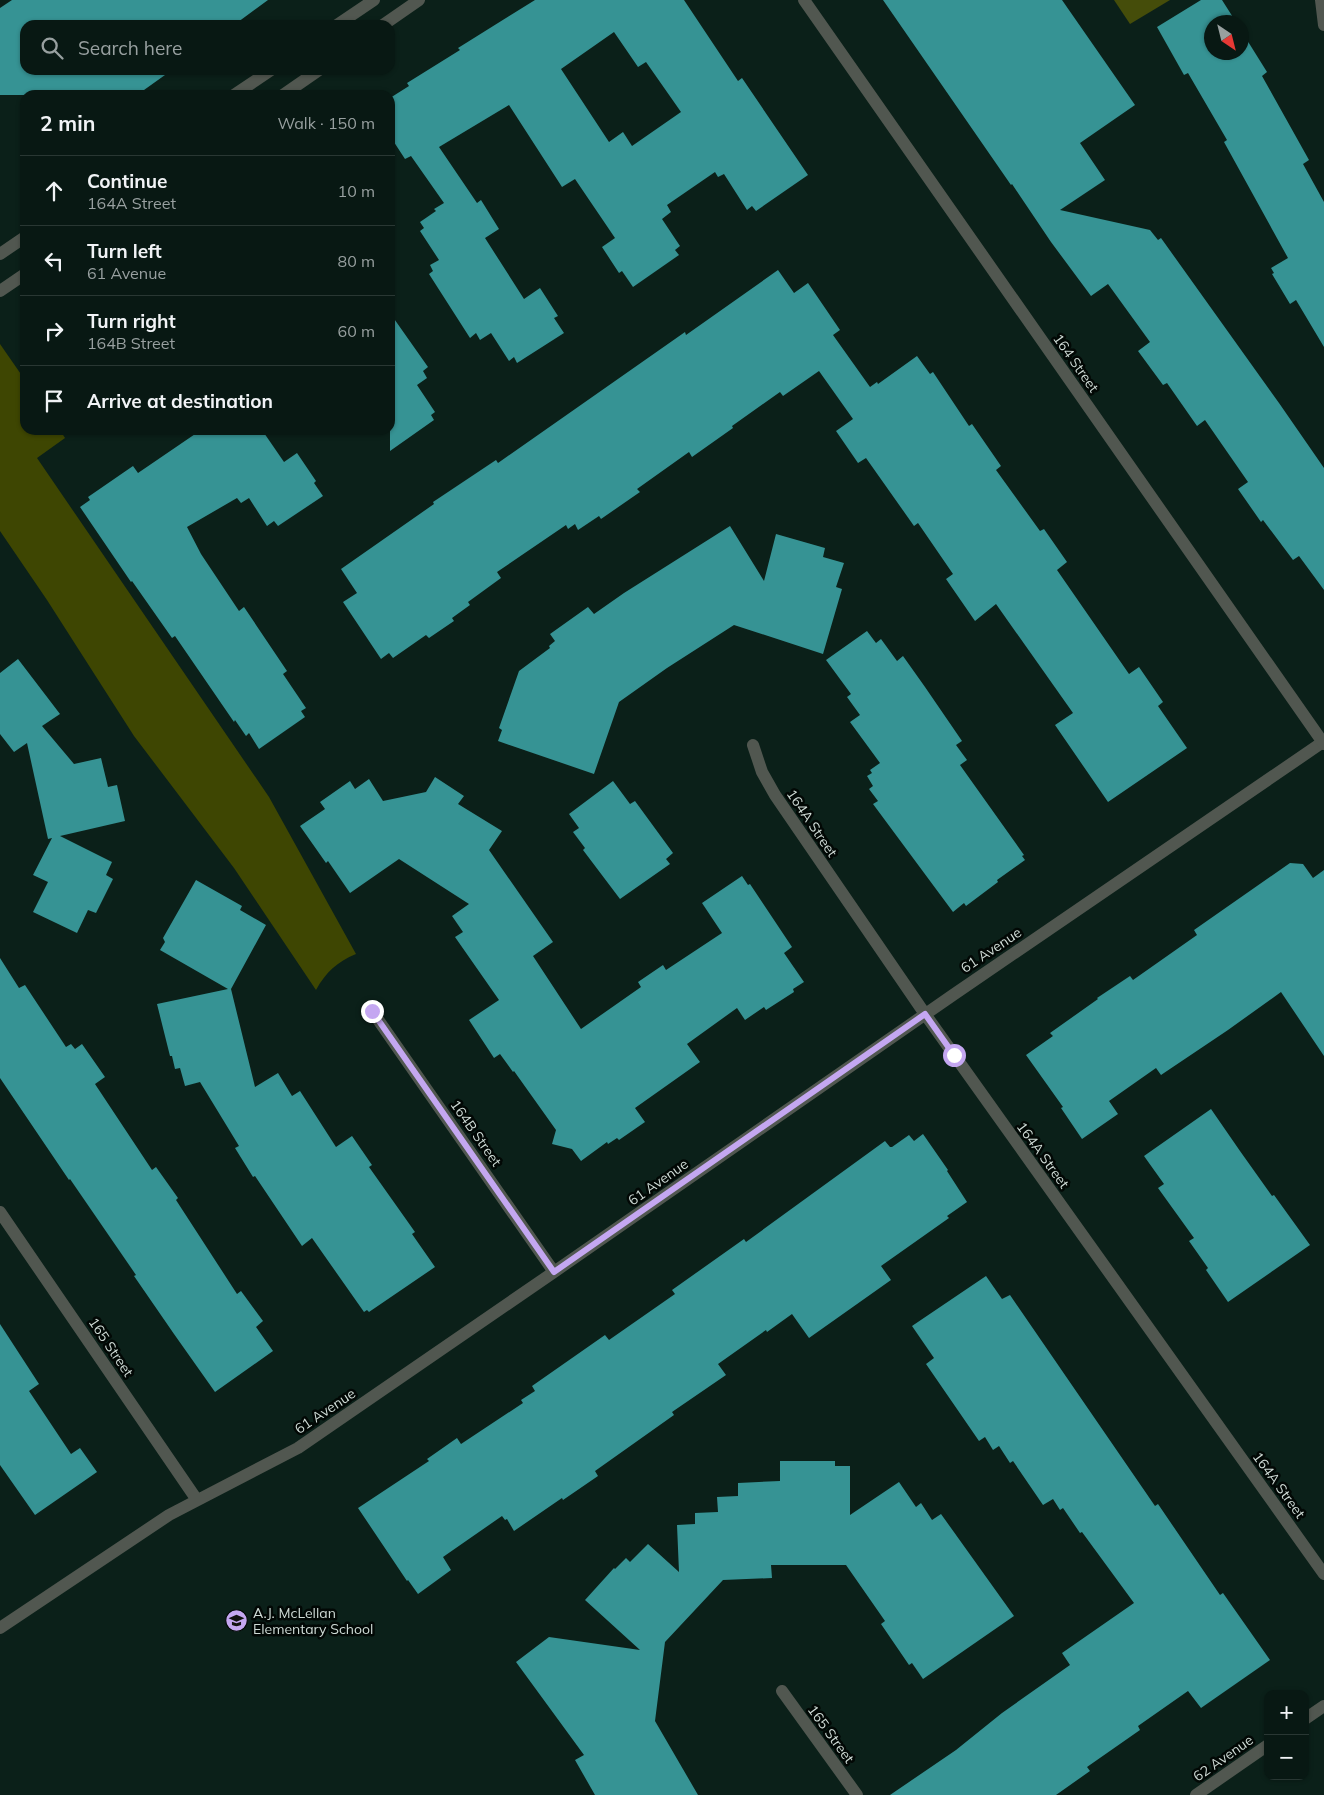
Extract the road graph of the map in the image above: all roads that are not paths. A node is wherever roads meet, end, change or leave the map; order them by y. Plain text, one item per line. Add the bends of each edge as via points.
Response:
1 (374, 0) edge
2 (420, 0) edge
3 (804, 0) edge
4 (1321, 0) edge
5 (344, 20) edge
6 (391, 20) edge
7 (1324, 25) edge
8 (264, 75) edge
9 (312, 75) edge
10 (241, 90) edge
11 (290, 90) edge
12 (20, 240) edge
13 (0, 254) edge
14 (20, 278) edge
15 (0, 292) edge
16 (1323, 743) edge
17 (753, 745) dead end
18 (372, 1011) dead end
19 (925, 1014) junction
20 (0, 1212) edge
21 (554, 1272) junction
22 (197, 1500) junction
23 (1324, 1574) edge
24 (0, 1628) edge
25 (782, 1691) dead end
26 (1324, 1706) edge
27 (1309, 1716) edge
28 (1264, 1748) edge
29 (857, 1795) edge
30 (1196, 1795) edge

1 - 5 street
2 - 6 street
3 - 16 street, 164 Street
4 - 7 street
8 - 10 street
9 - 11 street
12 - 13 street
14 - 15 street
16 - 19 street, 61 Avenue
17 - 19 street, 164A Street via 762,772 775,795
18 - 21 street, 164B Street
19 - 21 street, 61 Avenue
19 - 23 street, 164A Street
20 - 22 street, 165 Street
21 - 22 street, 61 Avenue via 298,1448
22 - 24 street, 61 Avenue via 169,1515
25 - 29 street, 165 Street
26 - 27 street
28 - 30 street, 62 Avenue

